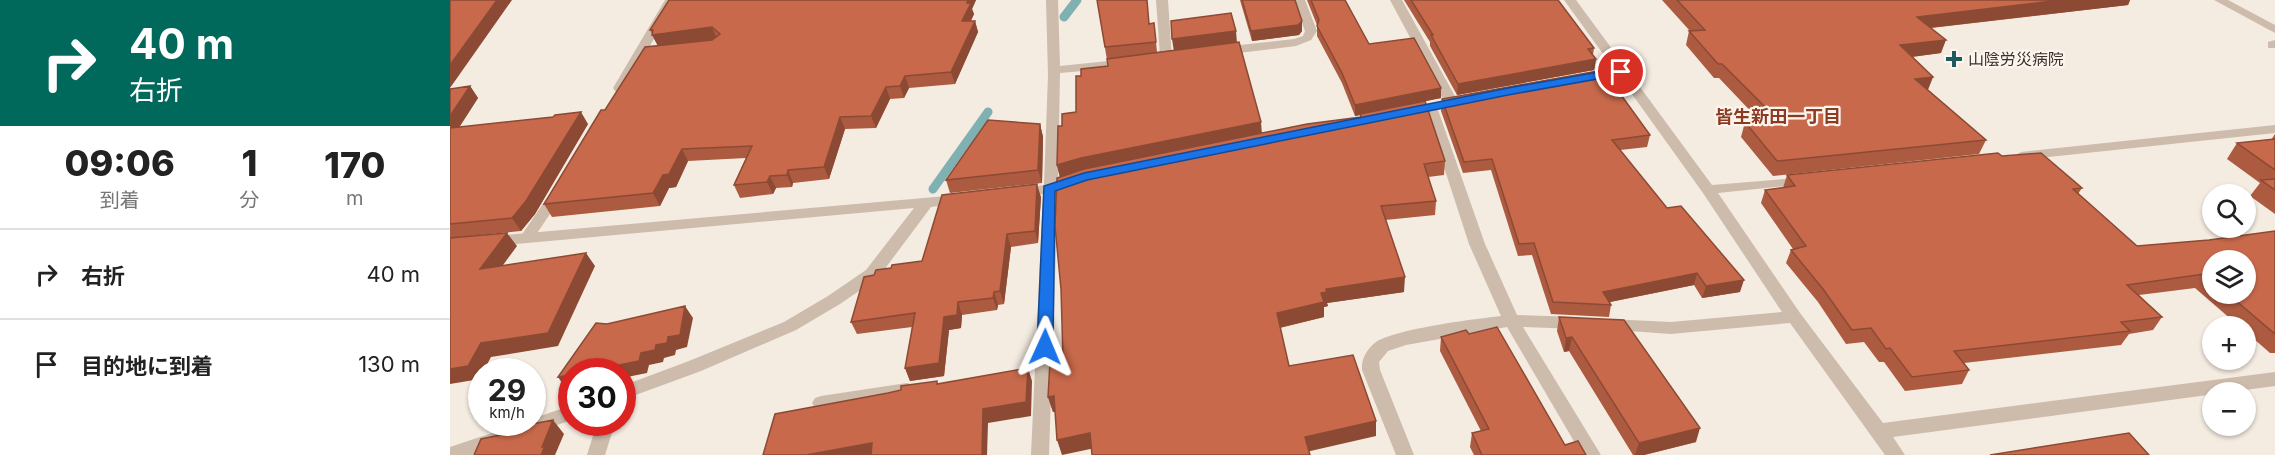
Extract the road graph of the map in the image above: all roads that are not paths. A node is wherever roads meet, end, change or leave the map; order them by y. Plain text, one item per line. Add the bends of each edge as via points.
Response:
1 (670, 0) edge
2 (1052, 0) edge
3 (1162, 0) edge
4 (1299, 0) edge
5 (1396, 0) edge
6 (1570, 0) edge
7 (2220, 0) edge
8 (2275, 30) edge
9 (1213, 53) edge
10 (1053, 70) junction
11 (1621, 72) junction
12 (1576, 80) edge
13 (1474, 98) edge
14 (1452, 103) junction
15 (609, 105) edge
16 (1431, 108) junction
17 (1396, 115) edge
18 (2275, 129) edge
19 (2004, 158) edge
20 (567, 176) edge
21 (1084, 177) edge
22 (1816, 178) edge
23 (1049, 189) junction
24 (1708, 190) junction
25 (1012, 194) edge
26 (977, 198) edge
27 (927, 202) junction
28 (528, 236) junction
29 (453, 248) edge
30 (1794, 317) junction
31 (1512, 321) junction
32 (2275, 379) edge
33 (636, 388) edge
34 (925, 388) edge
35 (821, 403) edge
36 (558, 417) edge
37 (1879, 431) junction
38 (602, 436) edge
39 (450, 455) edge
40 (596, 455) edge
41 (1040, 455) edge
42 (1405, 455) edge
43 (1592, 455) edge
44 (1896, 455) edge

1 - 15 street via 645,53
2 - 10 street
3 - 10 street via 1172,58
4 - 9 street via 1311,31 1307,38
5 - 14 street
6 - 11 street
7 - 8 street
10 - 23 street
11 - 12 street
11 - 24 street
13 - 14 street
14 - 16 street
16 - 17 street
16 - 31 street via 1465,210
18 - 19 street
20 - 28 street
21 - 23 street
22 - 24 street
23 - 25 street
23 - 41 street via 1036,371
24 - 30 street
26 - 27 street
27 - 28 street
27 - 33 street via 872,274 834,300 790,326
28 - 29 street
30 - 31 street via 1671,328
30 - 37 street
31 - 42 street via 1403,339 1374,354 1371,370
31 - 43 street
32 - 37 street
34 - 35 street
36 - 39 street
37 - 44 street
38 - 40 street

